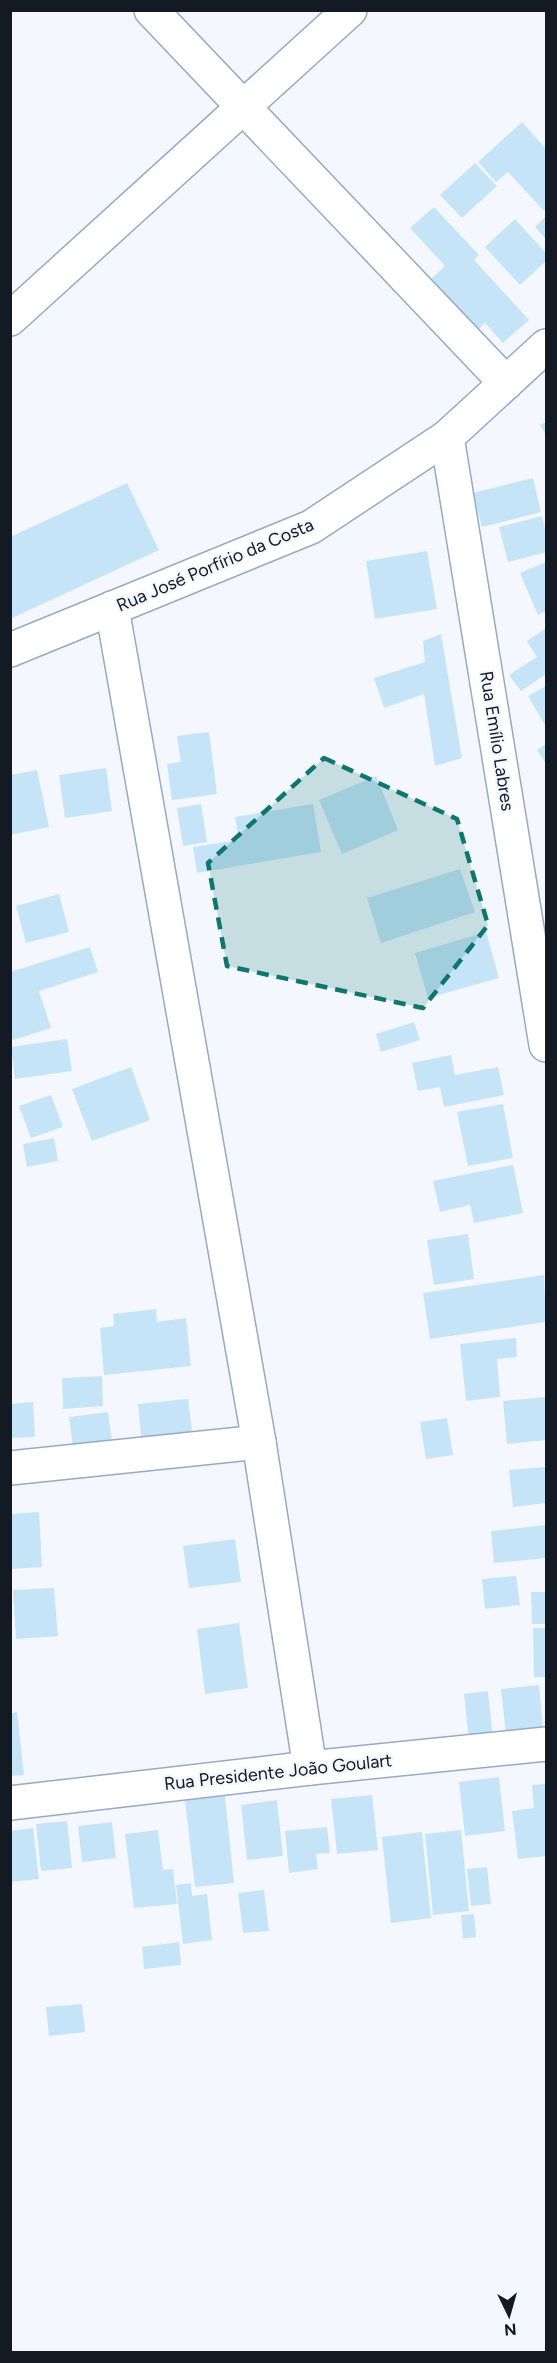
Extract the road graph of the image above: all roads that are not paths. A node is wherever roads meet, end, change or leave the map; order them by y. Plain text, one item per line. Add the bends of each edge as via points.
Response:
1 (151, 10) edge
2 (350, 10) edge
3 (243, 108) junction
4 (10, 320) edge
5 (546, 346) edge
6 (506, 382) junction
7 (447, 437) junction
8 (112, 608) junction
9 (10, 650) edge
10 (546, 1045) edge
11 (259, 1442) junction
12 (10, 1468) edge
13 (546, 1744) edge
14 (310, 1768) junction
15 (10, 1803) edge

1 - 3 street
2 - 3 street
3 - 4 street
3 - 6 street
5 - 6 street, Rua José Porfírio da Costa
6 - 7 street, Rua José Porfírio da Costa
7 - 8 street, Rua José Porfírio da Costa via 311,527
7 - 10 street, Rua Emílio Labres
8 - 9 street, Rua José Porfírio da Costa
8 - 11 street
11 - 12 street
11 - 14 street
13 - 14 street, Rua Presidente João Goulart
14 - 15 street, Rua Presidente João Goulart

